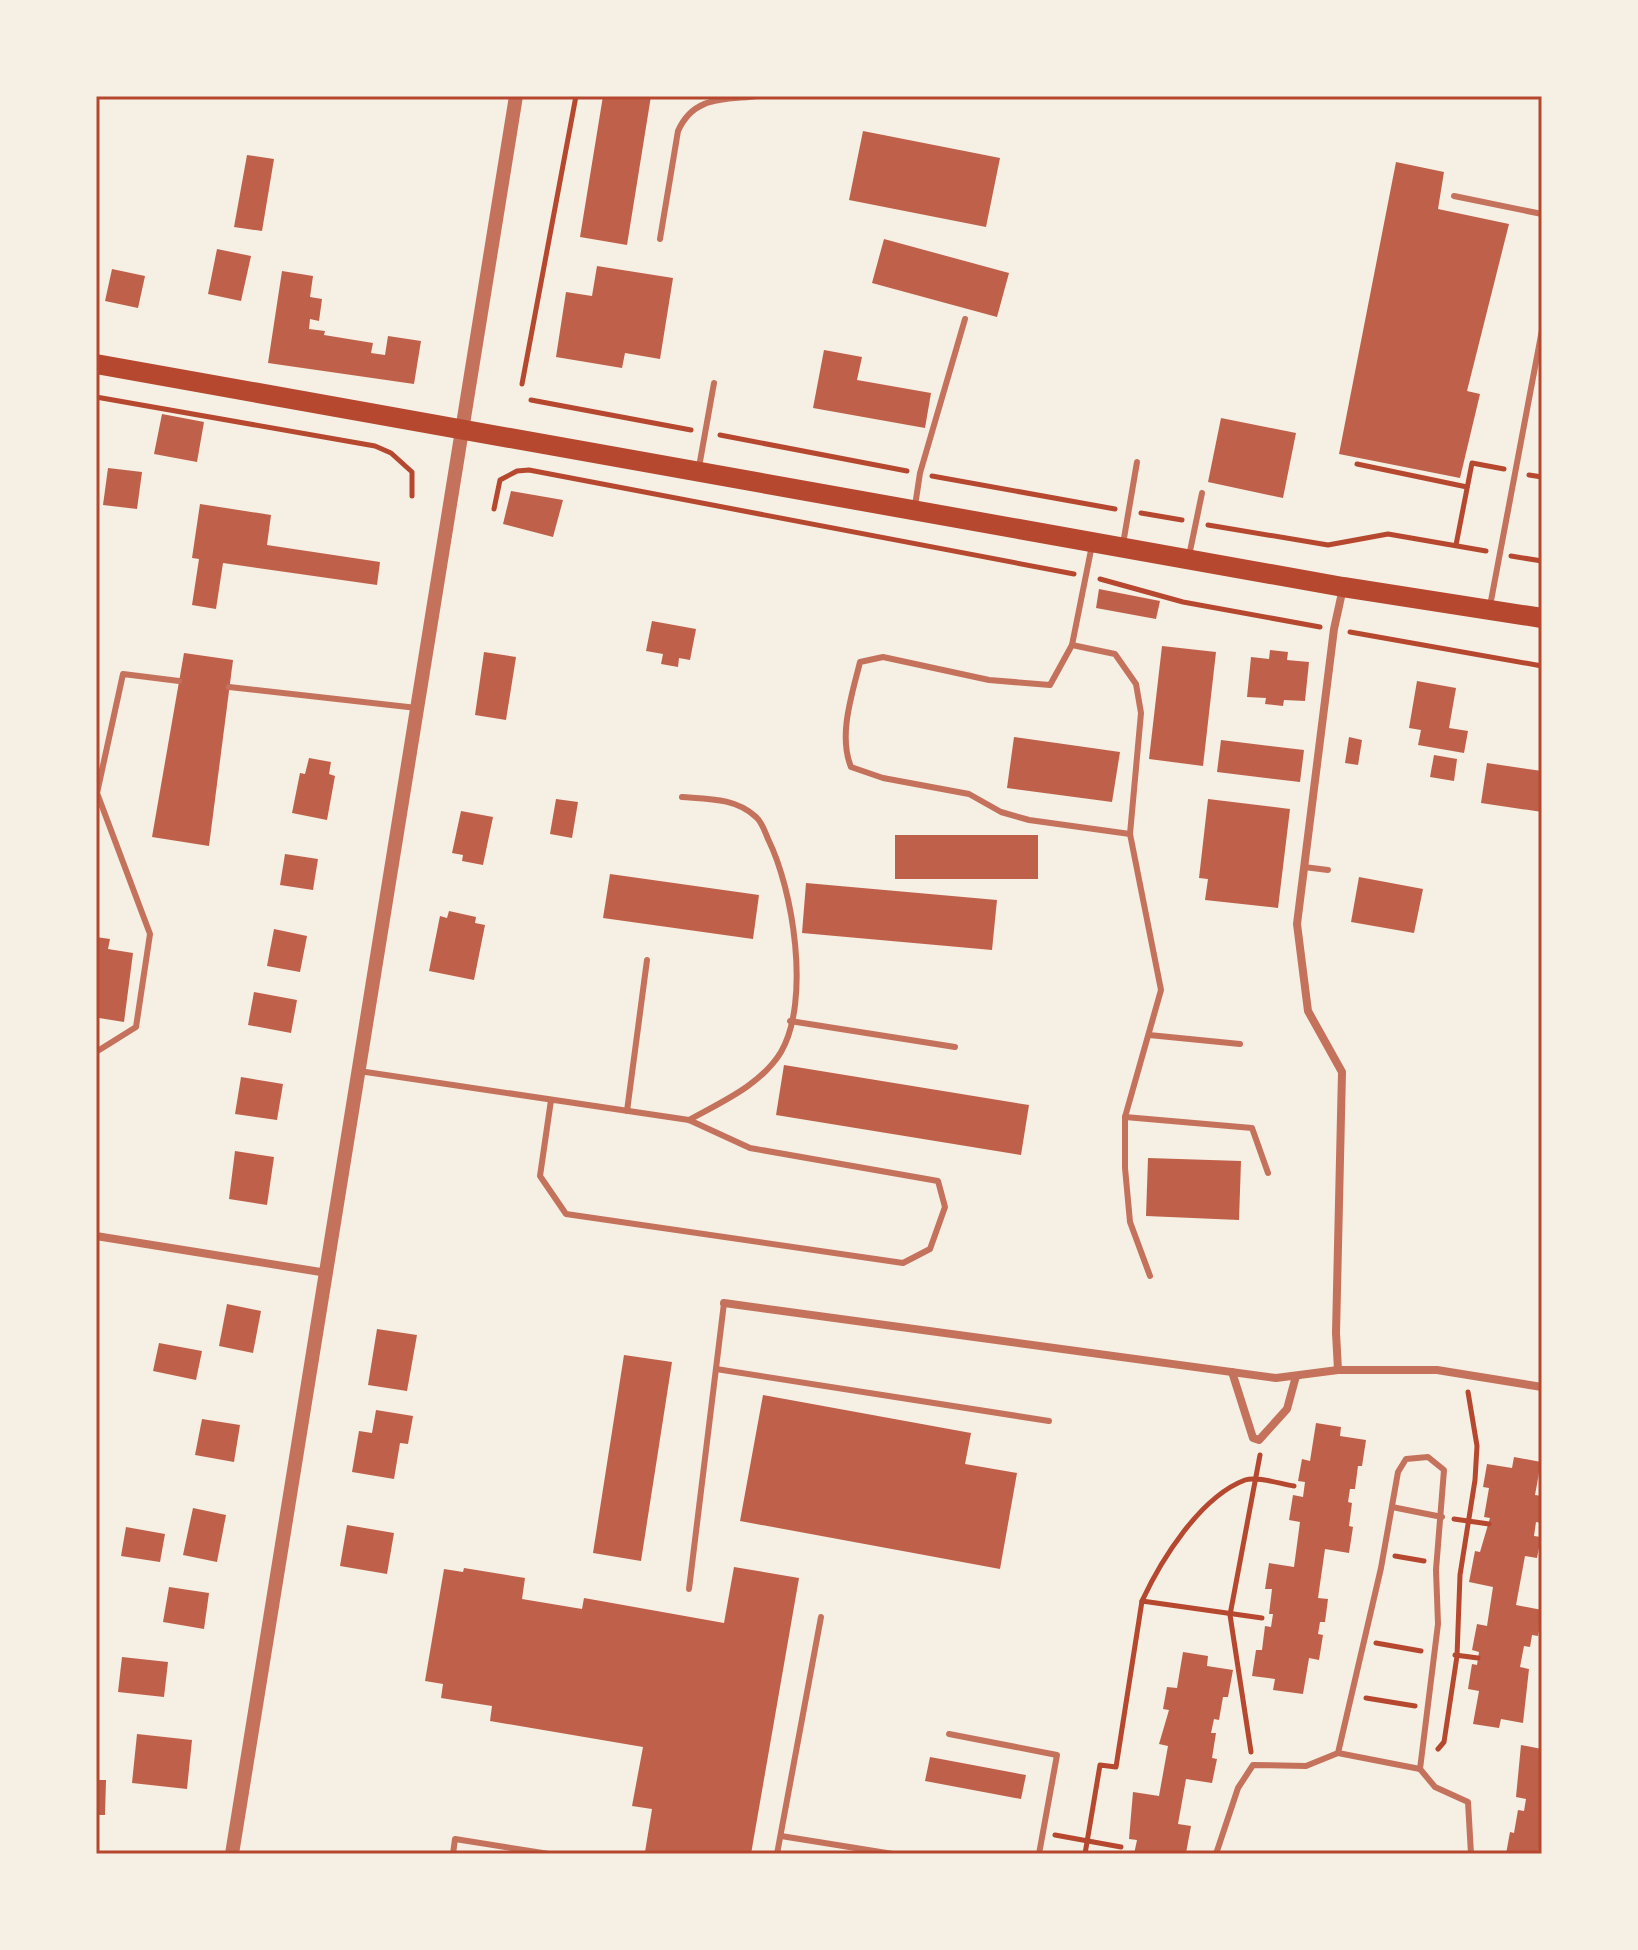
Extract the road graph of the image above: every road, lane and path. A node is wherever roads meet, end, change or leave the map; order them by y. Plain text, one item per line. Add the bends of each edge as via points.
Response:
1 (516, 96) edge
2 (576, 96) edge
3 (758, 96) edge
4 (1454, 196) dead end
5 (1542, 214) edge
6 (660, 239) dead end
7 (965, 319) dead end
8 (1542, 330) edge
9 (96, 364) edge
10 (714, 383) dead end
11 (522, 384) dead end
12 (96, 397) edge
13 (531, 400) dead end
14 (463, 430) junction
15 (704, 432) junction
16 (1137, 462) dead end
17 (1357, 464) dead end
18 (699, 471) junction
19 (1514, 471) junction
20 (920, 473) junction
21 (1542, 477) edge
22 (1467, 487) junction
23 (1202, 493) dead end
24 (412, 496) dead end
25 (494, 509) dead end
26 (915, 510) junction
27 (1129, 511) junction
28 (1196, 523) junction
29 (1093, 542) junction
30 (1456, 545) junction
31 (1123, 547) junction
32 (1499, 554) junction
33 (1189, 559) junction
34 (1542, 561) edge
35 (1086, 576) junction
36 (1343, 587) junction
37 (1489, 612) junction
38 (1542, 618) edge
39 (1334, 629) junction
40 (1072, 645) junction
41 (1542, 666) edge
42 (179, 681) dead end
43 (229, 687) dead end
44 (417, 708) junction
45 (96, 793) edge
46 (682, 797) dead end
47 (1130, 834) junction
48 (1304, 867) junction
49 (1328, 870) dead end
50 (647, 960) dead end
51 (790, 1021) junction
52 (1149, 1035) junction
53 (1240, 1044) dead end
54 (955, 1047) dead end
55 (96, 1052) edge
56 (359, 1071) junction
57 (551, 1100) junction
58 (627, 1111) junction
59 (1125, 1117) junction
60 (689, 1120) junction
61 (1268, 1173) dead end
62 (96, 1236) edge
63 (327, 1273) junction
64 (1150, 1276) dead end
65 (724, 1303) joint
66 (716, 1369) junction
67 (1338, 1370) junction
68 (1232, 1372) junction
69 (1466, 1375) junction
70 (1296, 1376) junction
71 (1542, 1387) edge
72 (1049, 1421) dead end
73 (1259, 1440) junction
74 (1255, 1480) junction
75 (1294, 1486) dead end
76 (1392, 1507) junction
77 (1442, 1517) junction
78 (1466, 1520) junction
79 (1489, 1524) dead end
80 (1384, 1555) junction
81 (1437, 1563) junction
82 (689, 1589) dead end
83 (1142, 1601) junction
84 (1230, 1615) junction
85 (821, 1617) dead end
86 (1262, 1618) dead end
87 (1362, 1640) junction
88 (1435, 1653) junction
89 (1454, 1655) junction
90 (1478, 1658) dead end
91 (1350, 1696) junction
92 (1428, 1709) junction
93 (949, 1734) dead end
94 (1338, 1753) junction
95 (1253, 1765) junction
96 (1420, 1769) junction
97 (1042, 1833) junction
98 (781, 1836) junction
99 (1087, 1841) junction
100 (1121, 1847) dead end
101 (232, 1854) edge
102 (453, 1854) edge
103 (549, 1854) edge
104 (777, 1854) edge
105 (893, 1854) edge
106 (1039, 1854) edge
107 (1085, 1854) edge
108 (1216, 1854) edge
109 (1471, 1854) edge

1 - 14 street
2 - 11 path
3 - 6 lane via 706,101 685,115
4 - 5 lane
7 - 20 lane
8 - 19 lane
9 - 14 main road
10 - 15 lane
12 - 24 path via 375,446 412,472
13 - 15 path
14 - 18 main road
14 - 44 street
15 - 18 lane
15 - 20 path
16 - 27 lane
17 - 22 path
18 - 26 main road
19 - 21 path
19 - 22 path via 1472,463
19 - 32 lane
20 - 26 lane
20 - 27 path
22 - 30 path
23 - 28 lane
25 - 35 path via 500,480 529,470
26 - 29 main road
27 - 28 path
27 - 31 lane
28 - 30 path via 1328,545 1388,534
28 - 33 lane
29 - 31 main road
29 - 35 lane
30 - 32 path
31 - 33 main road
32 - 34 path
32 - 37 lane
33 - 36 main road
35 - 39 path via 1183,602
35 - 40 lane
36 - 37 main road
36 - 39 street
37 - 38 main road
39 - 41 path
39 - 48 street
40 - 47 lane via 1115,654 1136,684 1141,713
40 - 47 lane via 1050,685 989,680 883,657 860,662 844,750 851,767 883,778 969,794 1029,820
42 - 45 lane via 123,674
43 - 44 lane
44 - 56 street
45 - 55 lane via 150,934 136,1027
46 - 51 lane via 728,801 758,818 776,856 791,910 797,969
47 - 52 lane via 1161,990
48 - 49 lane
48 - 67 street via 1297,924 1308,1011 1342,1072
50 - 58 lane
51 - 54 lane
51 - 60 lane via 781,1051 752,1084
52 - 53 lane
52 - 59 lane
56 - 57 lane
56 - 63 street
57 - 58 lane
57 - 60 lane via 540,1176 566,1214 903,1263 930,1249 945,1207 938,1181 750,1148
58 - 60 lane
59 - 61 lane via 1252,1128
59 - 64 lane via 1130,1222
62 - 63 street
63 - 101 street
65 - 66 lane
65 - 68 street
66 - 72 lane
66 - 82 lane
67 - 69 street
67 - 70 street
68 - 70 street
68 - 73 street via 1246,1423
69 - 71 street
69 - 78 path via 1477,1446
70 - 73 street via 1287,1409
73 - 74 path
74 - 75 path
74 - 83 path via 1227,1490 1189,1525 1159,1565
74 - 84 path
76 - 77 lane
76 - 77 lane via 1398,1472 1406,1459 1428,1457 1444,1470
76 - 80 lane
77 - 81 lane
78 - 79 path
78 - 89 path
80 - 81 path
80 - 87 lane
81 - 88 lane
83 - 84 path
83 - 99 path via 1116,1767 1100,1765
84 - 86 path
84 - 95 path
85 - 98 lane
87 - 88 path
87 - 91 lane
88 - 92 lane
89 - 90 path
89 - 96 path via 1444,1742
91 - 92 path
91 - 94 lane
92 - 96 lane
93 - 97 lane via 1057,1755
94 - 95 lane via 1306,1766
94 - 96 lane
95 - 108 lane via 1238,1788
96 - 109 lane via 1435,1787 1468,1802
97 - 99 path
97 - 106 lane
98 - 104 lane
98 - 105 lane
99 - 100 path
99 - 107 path
102 - 103 lane via 455,1839

